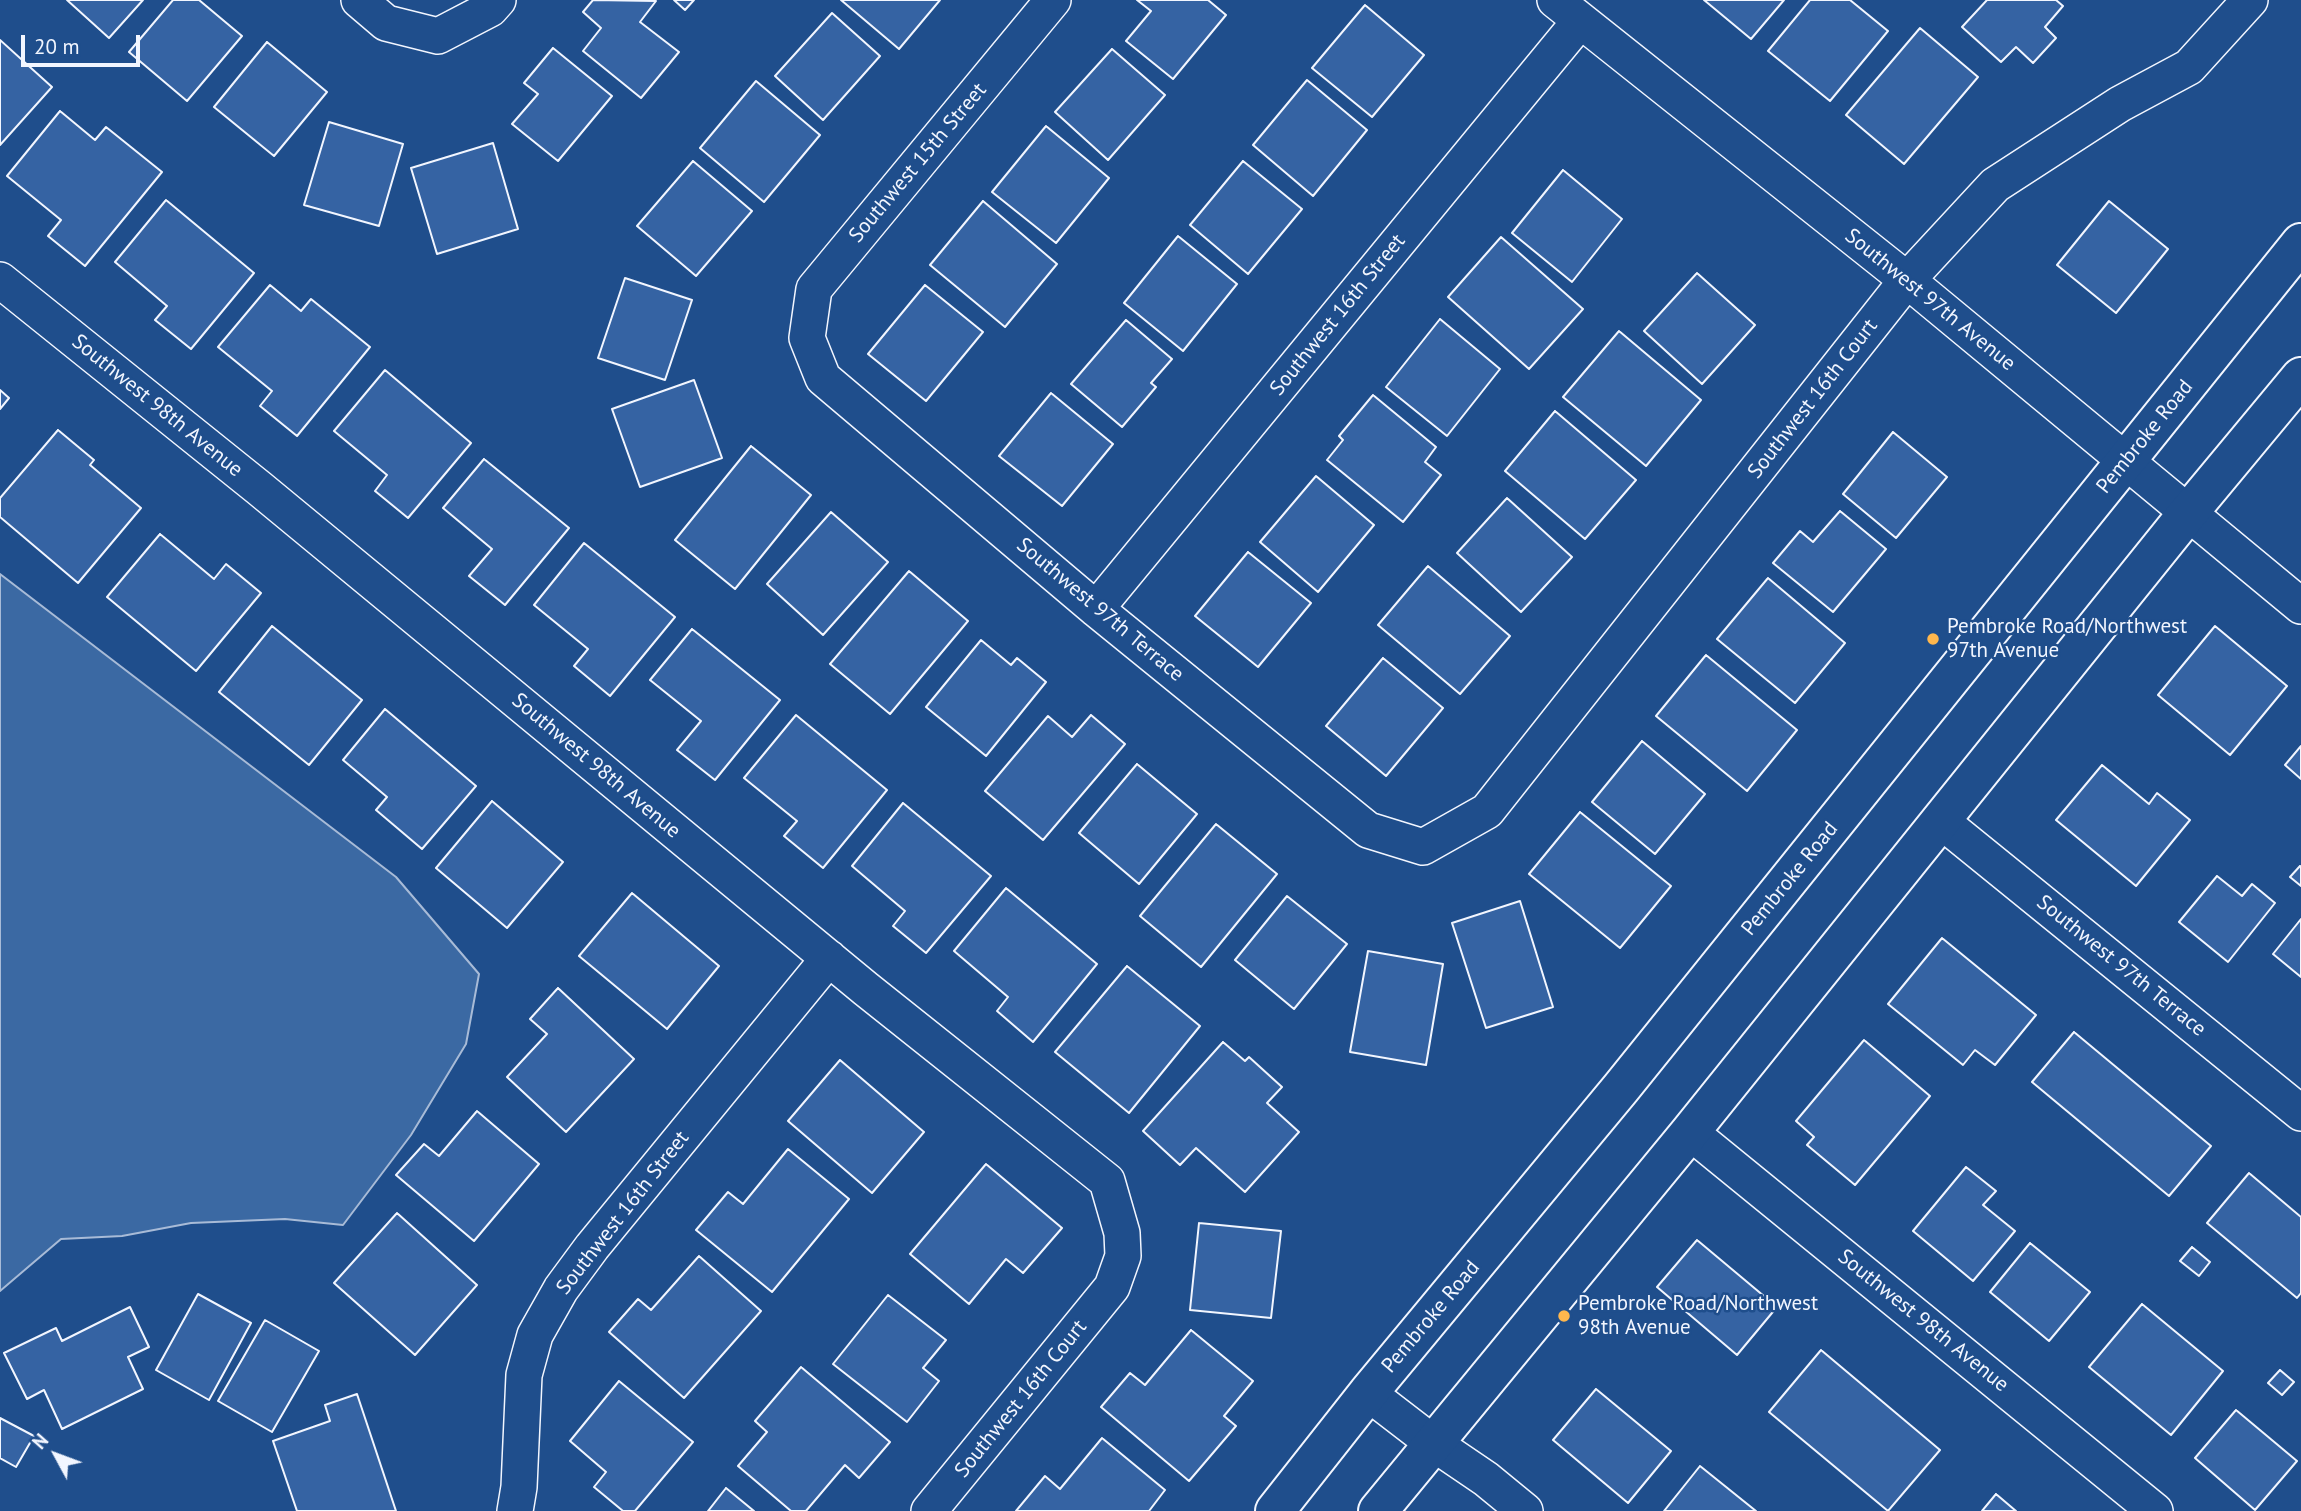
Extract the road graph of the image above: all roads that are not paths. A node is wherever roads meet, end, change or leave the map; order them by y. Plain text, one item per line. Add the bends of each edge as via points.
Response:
1 (359, 0) edge
2 (498, 0) edge
3 (1053, 0) edge
4 (2250, 0) edge
5 (1568, 10) edge
6 (2301, 243) edge
7 (1907, 279) junction
8 (0, 280) edge
9 (807, 338) joint
10 (2301, 377) edge
11 (2125, 461) junction
12 (2188, 513) junction
13 (2301, 606) edge
14 (1096, 608) junction
15 (1940, 820) junction
16 (1423, 847) joint
17 (830, 958) junction
18 (2301, 1113) edge
19 (1690, 1132) junction
20 (1112, 1287) joint
21 (1368, 1393) junction
22 (1433, 1443) junction
23 (515, 1511) edge
24 (929, 1511) edge
25 (1275, 1511) edge
26 (1378, 1511) edge
27 (1524, 1511) edge
28 (2155, 1511) edge

1 - 2 street via 386,23 438,36 491,9
3 - 9 street, Southwest 15th Street via 814,289
4 - 7 street, Southwest 16th Court via 2189,67 2120,104 1995,186
5 - 7 street, Southwest 97th Avenue
5 - 14 street, Southwest 16th Street
6 - 11 main road, Pembroke Road
7 - 11 street, Southwest 97th Avenue
7 - 16 street, Southwest 16th Court via 1487,811
8 - 17 street, Southwest 98th Avenue
9 - 14 street, Southwest 97th Terrace via 823,378
10 - 12 main road
11 - 12 street, Southwest 97th Avenue
11 - 21 main road, Pembroke Road via 1621,1088
12 - 13 street, Southwest 97th Avenue
12 - 15 main road
14 - 16 street, Southwest 97th Terrace via 1368,830
15 - 18 street, Southwest 97th Terrace
15 - 19 main road
17 - 20 street, Southwest 98th Avenue via 1107,1181 1122,1233 1123,1256
17 - 23 street, Southwest 16th Street via 561,1289 535,1335 524,1375
19 - 22 main road
19 - 28 street, Southwest 98th Avenue
20 - 24 street, Southwest 16th Court
21 - 22 street
21 - 25 main road, Pembroke Road
22 - 26 main road
22 - 27 street

